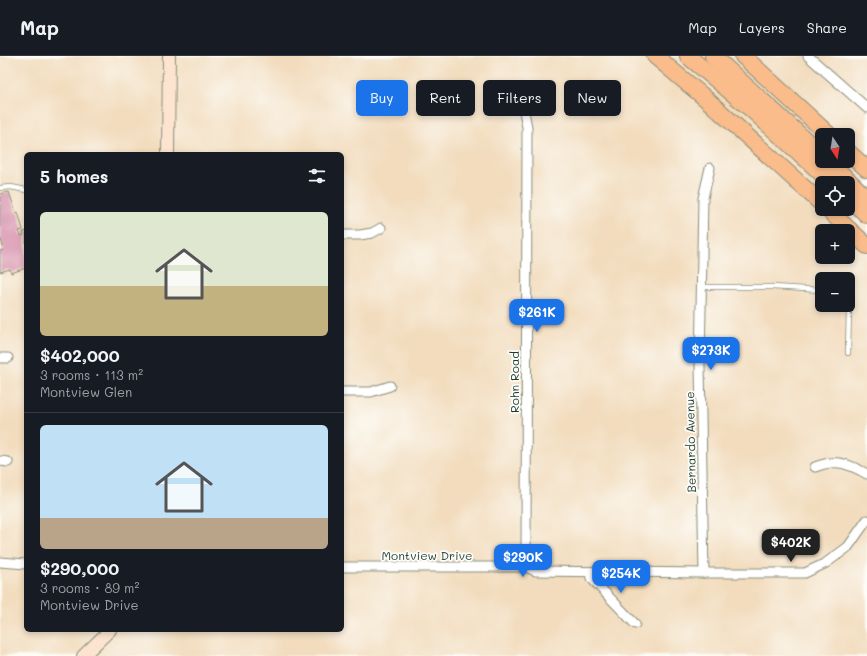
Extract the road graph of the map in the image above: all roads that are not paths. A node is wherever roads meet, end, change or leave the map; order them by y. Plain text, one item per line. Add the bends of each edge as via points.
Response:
1 (169, 56) edge
2 (655, 56) edge
3 (688, 56) edge
4 (713, 56) edge
5 (743, 56) edge
6 (808, 56) edge
7 (867, 108) edge
8 (524, 116) edge
9 (821, 128) edge
10 (815, 149) edge
11 (168, 152) edge
12 (855, 159) edge
13 (710, 168) dead end
14 (835, 168) edge
15 (867, 170) edge
16 (824, 176) edge
17 (0, 188) edge
18 (24, 190) edge
19 (815, 198) edge
20 (867, 198) edge
21 (855, 204) edge
22 (867, 215) edge
23 (835, 216) edge
24 (381, 228) dead end
25 (344, 235) edge
26 (867, 246) edge
27 (702, 287) junction
28 (815, 290) edge
29 (849, 312) edge
30 (848, 353) dead end
31 (390, 386) dead end
32 (344, 392) edge
33 (815, 467) dead end
34 (867, 474) edge
35 (867, 520) edge
36 (0, 562) edge
37 (24, 564) edge
38 (344, 567) edge
39 (526, 567) junction
40 (590, 572) junction
41 (704, 573) junction
42 (635, 624) dead end
43 (108, 632) edge
44 (82, 656) edge

1 - 11 main road
2 - 19 highway
3 - 16 highway
4 - 10 highway
5 - 9 highway
6 - 7 street
8 - 39 street, Rohn Road
12 - 15 highway
13 - 27 street, Bernardo Avenue via 703,198
14 - 20 highway
17 - 18 lane
21 - 22 highway
23 - 26 highway
24 - 25 street via 372,233
27 - 28 lane
27 - 41 street, Bernardo Avenue via 700,365
29 - 30 lane
31 - 32 street via 371,392
33 - 34 street via 837,462 849,464
35 - 41 street, Montview Drive via 848,547 826,563 805,573
36 - 37 street
38 - 39 street, Montview Drive
39 - 40 street, Montview Drive via 535,571
40 - 41 street, Montview Drive
40 - 42 street via 592,578
43 - 44 main road

